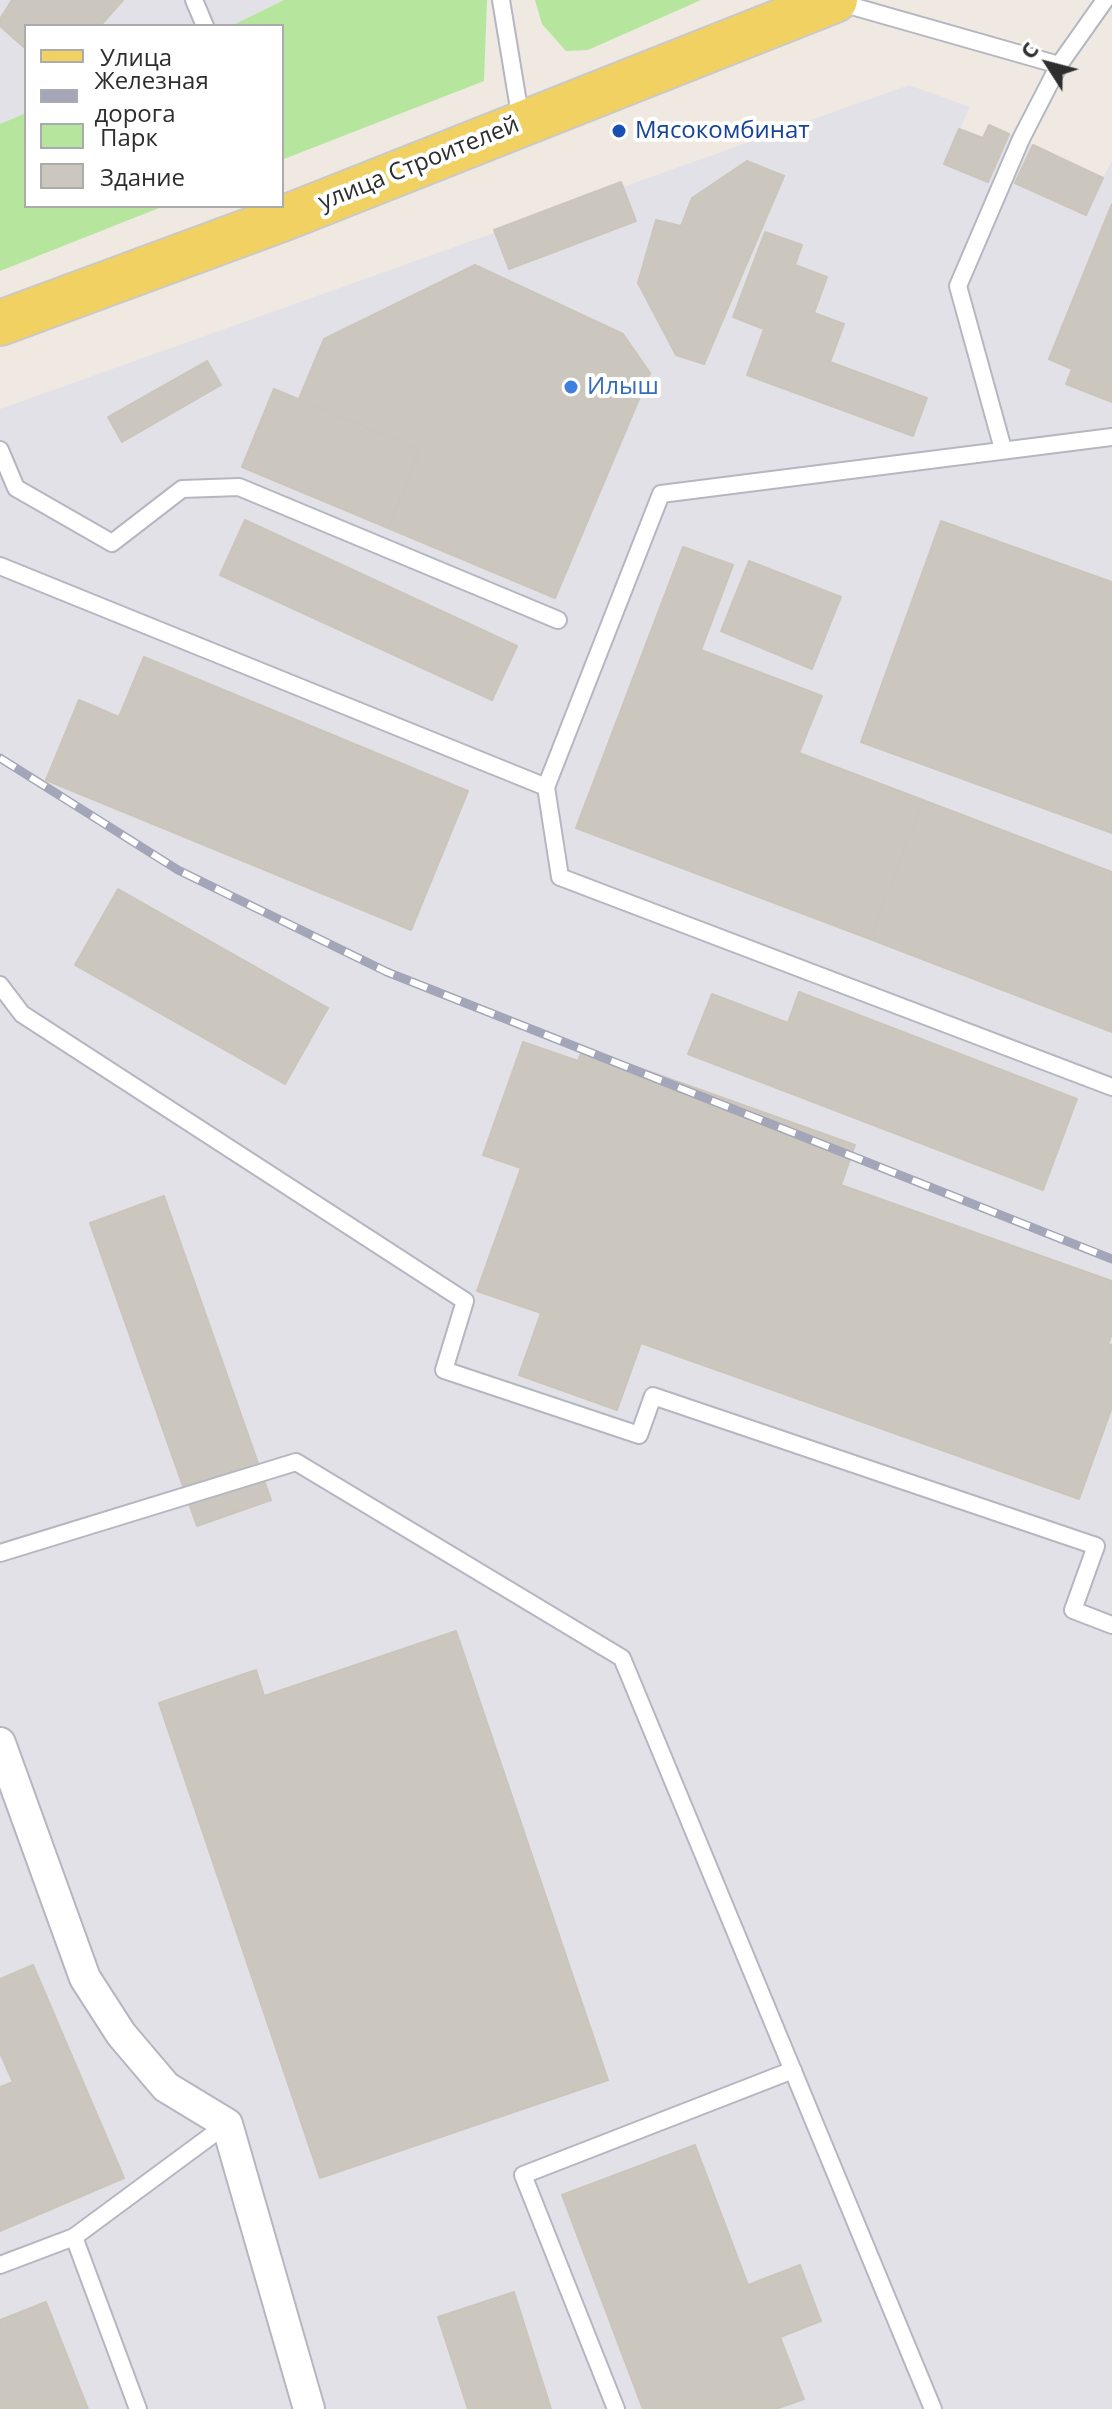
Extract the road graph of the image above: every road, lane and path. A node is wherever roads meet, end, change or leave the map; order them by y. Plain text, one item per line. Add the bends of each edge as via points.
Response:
1 (194, 0) edge
2 (501, 0) edge
3 (834, 0) edge
4 (1105, 0) edge
5 (204, 24) edge
6 (1059, 65) junction
7 (521, 123) junction
8 (284, 211) edge
9 (0, 323) edge
10 (1112, 437) edge
11 (1003, 449) junction
12 (0, 450) edge
13 (0, 566) edge
14 (558, 620) dead end
15 (546, 787) junction
16 (0, 985) edge
17 (1112, 1087) edge
18 (0, 1553) edge
19 (1112, 1625) edge
20 (0, 1743) edge
21 (793, 2070) junction
22 (227, 2124) junction
23 (74, 2237) junction
24 (0, 2265) edge
25 (138, 2409) edge
26 (309, 2409) edge
27 (616, 2409) edge
28 (933, 2409) edge

1 - 5 lane
2 - 7 lane
3 - 6 lane
3 - 7 main road, улица Строителей
4 - 6 lane
6 - 11 lane via 958,286
7 - 8 main road, улица Строителей
8 - 9 main road, улица Строителей
10 - 11 lane
11 - 15 lane via 661,494
12 - 14 lane via 16,488 112,543 182,489 239,487
13 - 15 lane
15 - 17 lane via 560,877
16 - 19 lane via 22,1014 465,1301 444,1370 639,1435 653,1396 1096,1546 1073,1610
18 - 21 lane via 296,1462 622,1658
20 - 22 street via 85,1978 121,2034 166,2087
21 - 27 lane via 523,2175
21 - 28 lane
22 - 23 lane
22 - 26 street
23 - 24 lane
23 - 25 lane

